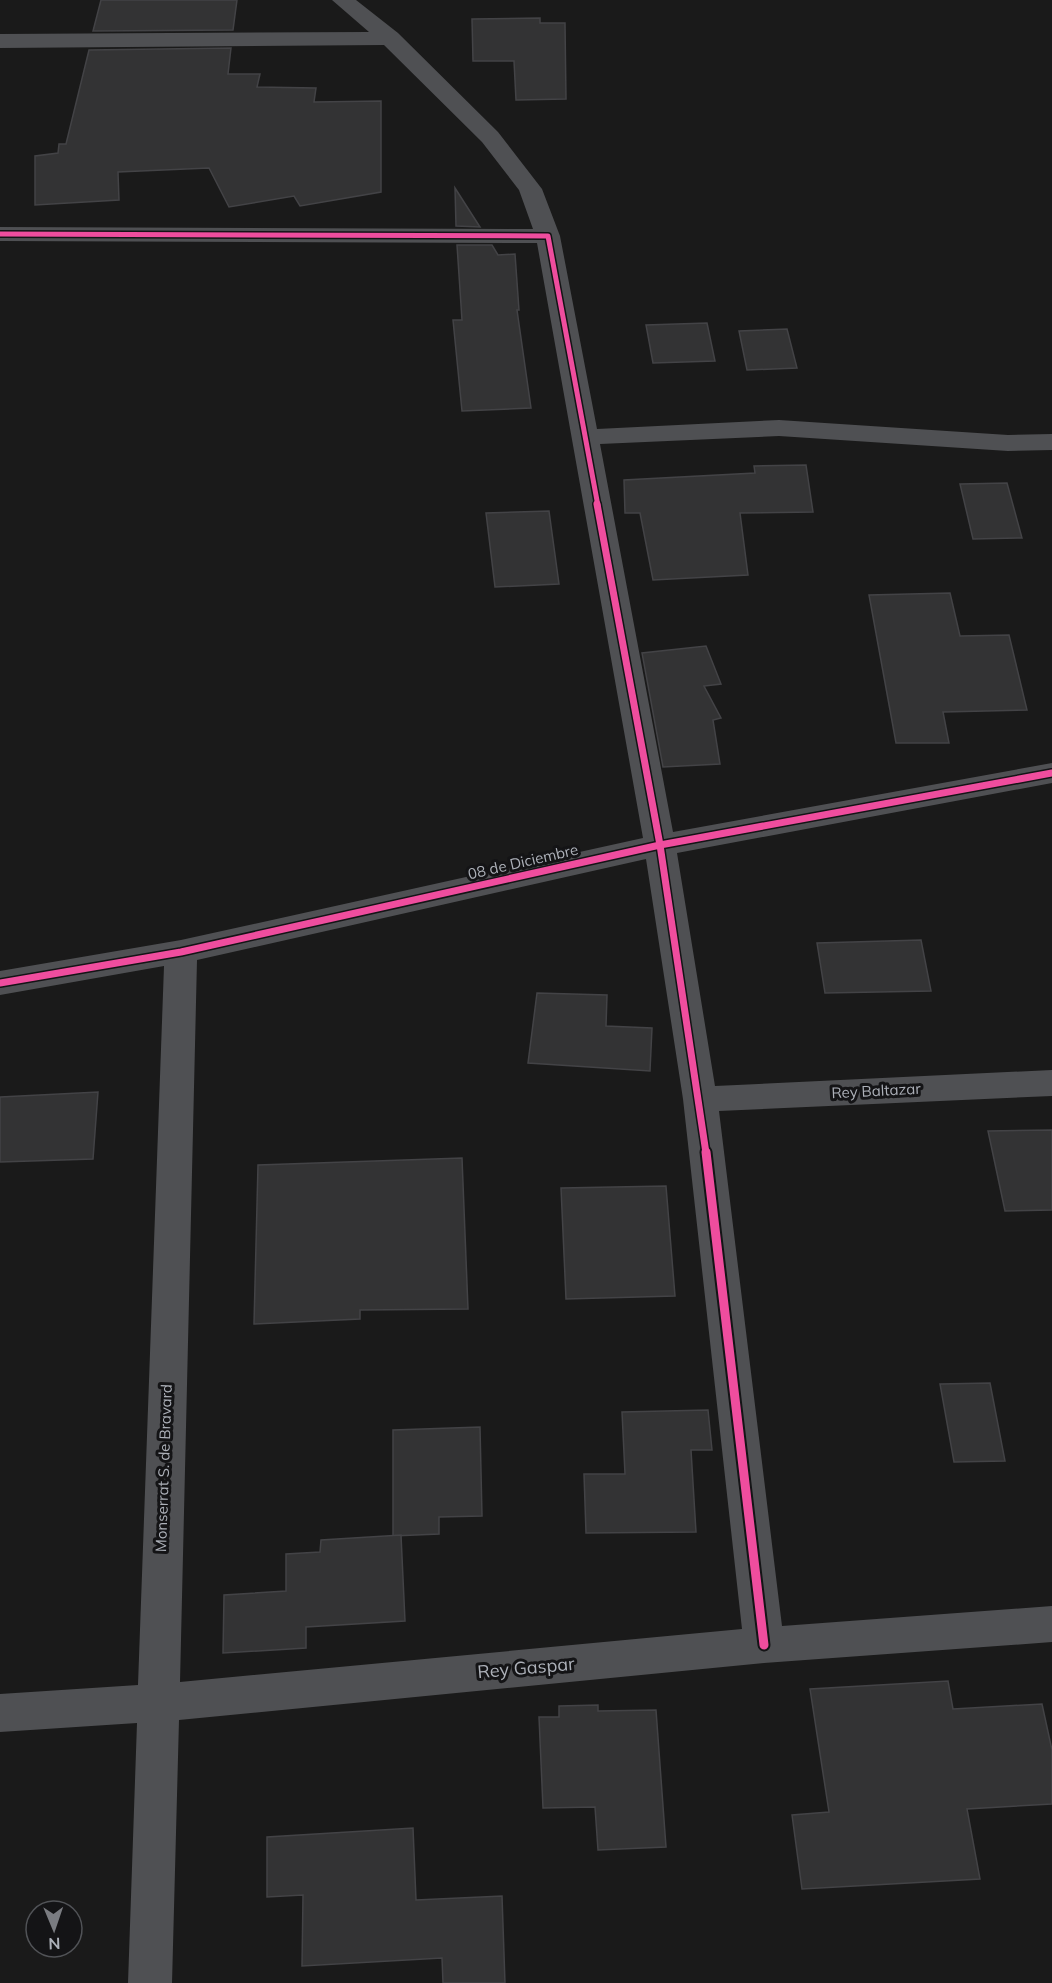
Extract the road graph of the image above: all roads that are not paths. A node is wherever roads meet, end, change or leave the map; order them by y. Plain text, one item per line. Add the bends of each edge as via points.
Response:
1 (343, 0) edge
2 (390, 38) junction
3 (0, 41) edge
4 (0, 234) edge
5 (548, 236) junction
6 (585, 437) junction
7 (1052, 442) edge
8 (1052, 772) edge
9 (660, 845) junction
10 (181, 952) junction
11 (0, 983) edge
12 (1052, 1083) edge
13 (700, 1099) junction
14 (1052, 1624) edge
15 (764, 1645) junction
16 (156, 1704) junction
17 (0, 1713) edge
18 (150, 1983) edge

1 - 2 street
2 - 3 street
2 - 5 street via 490,136 530,189
4 - 5 street
5 - 6 street
6 - 7 street via 779,428 1008,443
6 - 9 street
8 - 9 street, 08 de Diciembre
9 - 10 street, 08 de Diciembre
9 - 13 street
10 - 11 street, 08 de Diciembre
10 - 16 street, Monserrat S. de Bravard
12 - 13 street, Rey Baltazar
13 - 15 street
14 - 15 street, Rey Gaspar
15 - 16 street, Rey Gaspar
16 - 17 street, Rey Gaspar
16 - 18 street, Monserrat S. de Bravard

